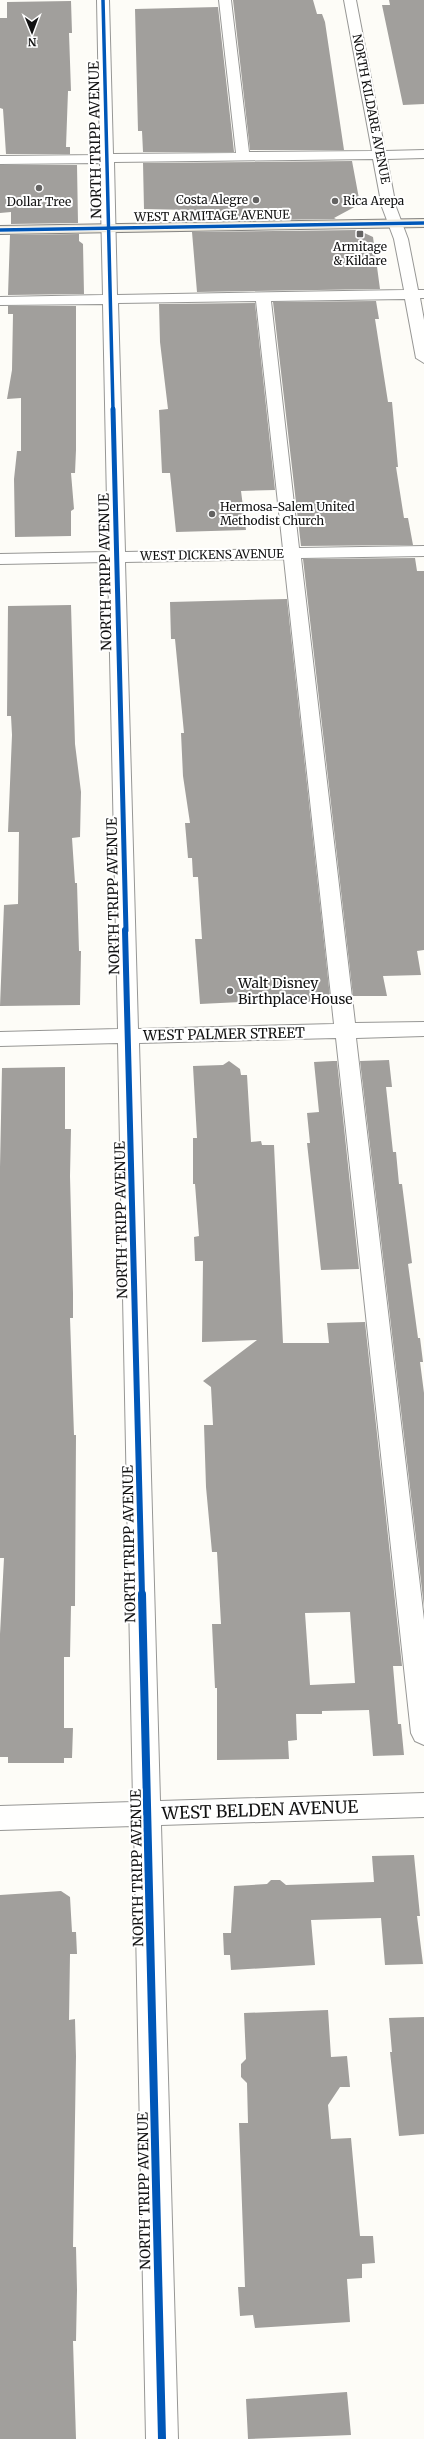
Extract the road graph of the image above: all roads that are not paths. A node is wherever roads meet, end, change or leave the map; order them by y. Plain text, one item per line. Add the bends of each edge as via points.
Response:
1 (104, 0) edge
2 (225, 0) edge
3 (350, 0) edge
4 (424, 154) edge
5 (380, 155) junction
6 (243, 157) junction
7 (107, 159) junction
8 (0, 160) edge
9 (424, 223) edge
10 (396, 224) junction
11 (109, 228) junction
12 (0, 230) edge
13 (418, 294) edge
14 (262, 297) junction
15 (111, 300) junction
16 (0, 301) edge
17 (424, 358) edge
18 (424, 551) edge
19 (291, 554) junction
20 (117, 557) junction
21 (0, 559) edge
22 (424, 1029) edge
23 (345, 1031) junction
24 (128, 1036) junction
25 (0, 1039) edge
26 (424, 1733) edge
27 (424, 1805) edge
28 (147, 1813) junction
29 (0, 1818) edge
30 (162, 2439) edge

1 - 7 street, NORTH TRIPP AVENUE
2 - 6 street
3 - 5 street, NORTH KILDARE AVENUE
4 - 5 street
5 - 6 street
5 - 10 street, NORTH KILDARE AVENUE via 389,207
6 - 7 street
7 - 8 street
7 - 11 street, NORTH TRIPP AVENUE
9 - 10 main road, WEST ARMITAGE AVENUE
10 - 11 main road, WEST ARMITAGE AVENUE
10 - 13 street, NORTH KILDARE AVENUE
11 - 12 main road, WEST ARMITAGE AVENUE
11 - 15 street, NORTH TRIPP AVENUE
13 - 14 street
13 - 17 street, NORTH KILDARE AVENUE
14 - 15 street
14 - 19 street
15 - 16 street
15 - 20 street, NORTH TRIPP AVENUE
18 - 19 street, WEST DICKENS AVENUE
19 - 20 street, WEST DICKENS AVENUE
19 - 23 street
20 - 21 street, WEST DICKENS AVENUE
20 - 24 street, NORTH TRIPP AVENUE
22 - 23 street, WEST PALMER STREET
23 - 24 street, WEST PALMER STREET
23 - 26 street
24 - 25 street, WEST PALMER STREET
24 - 28 street, NORTH TRIPP AVENUE
27 - 28 street, WEST BELDEN AVENUE
28 - 29 street, WEST BELDEN AVENUE
28 - 30 street, NORTH TRIPP AVENUE

